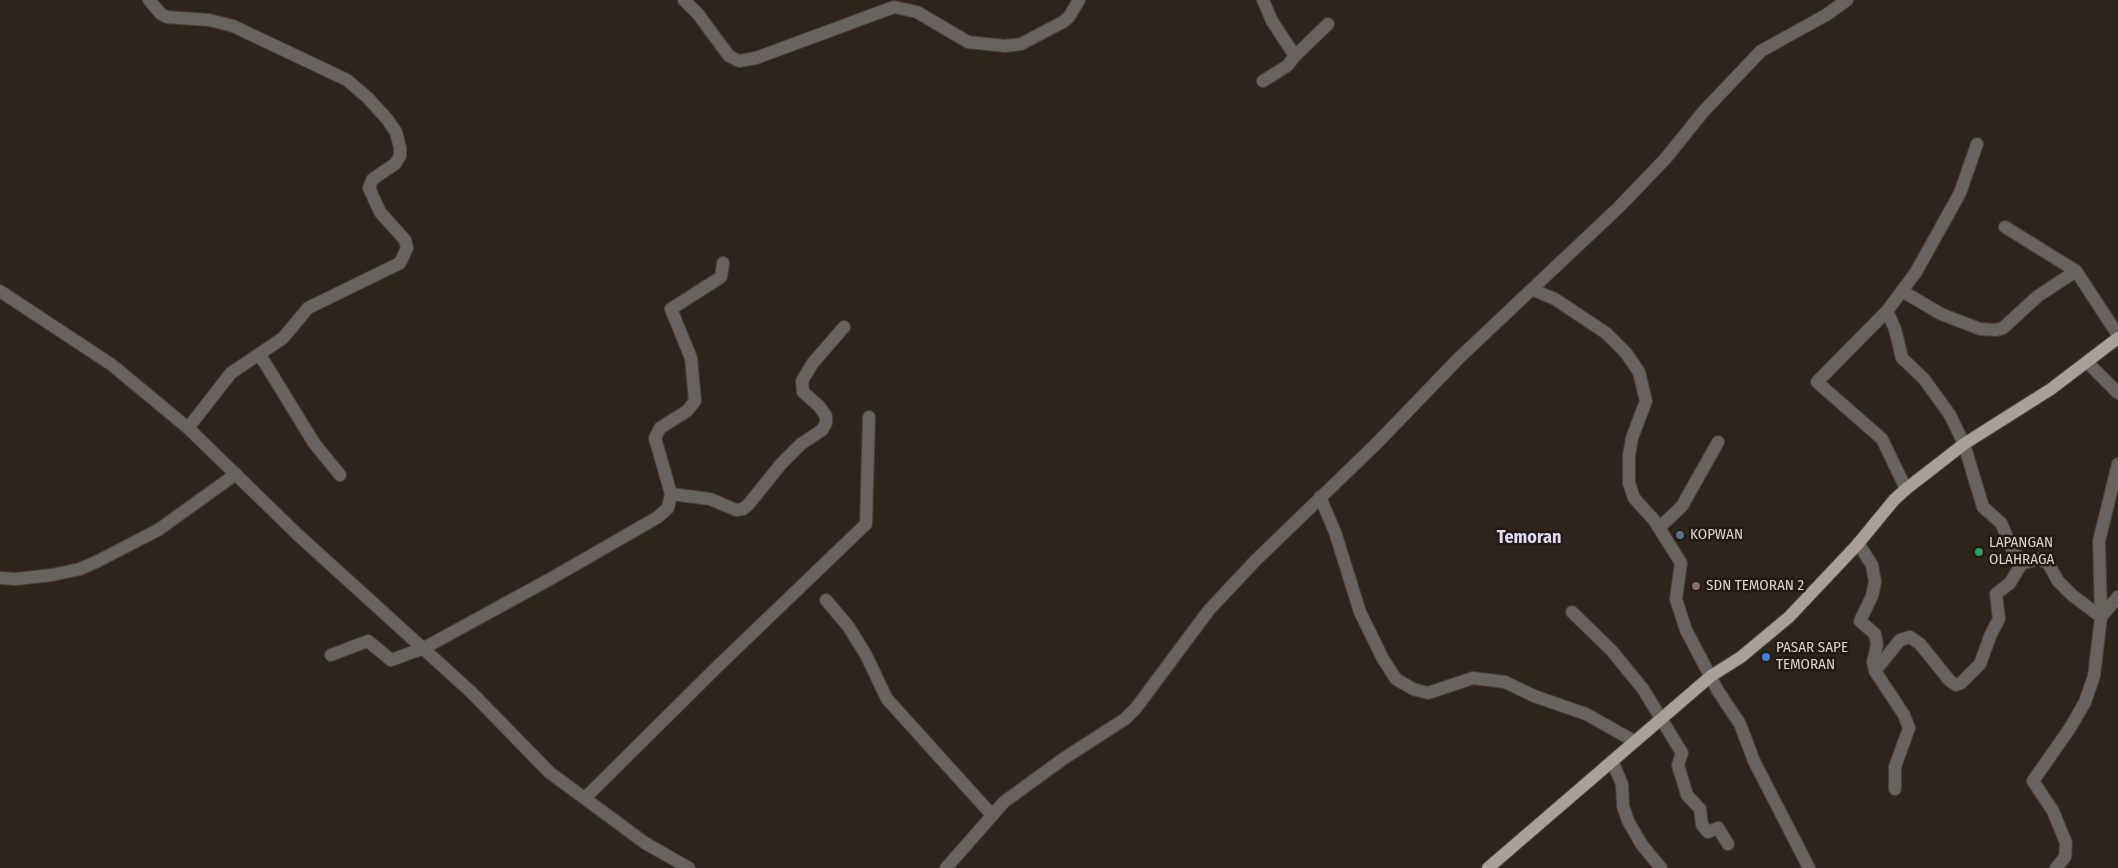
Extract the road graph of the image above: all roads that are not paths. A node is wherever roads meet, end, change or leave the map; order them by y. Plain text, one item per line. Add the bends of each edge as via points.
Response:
1 (149, 0) edge
2 (684, 0) edge
3 (1079, 0) edge
4 (1263, 0) edge
5 (1847, 0) edge
6 (1328, 24) dead end
7 (1295, 56) junction
8 (1263, 81) dead end
9 (1977, 144) dead end
10 (2005, 227) dead end
11 (723, 263) dead end
12 (2076, 271) junction
13 (1533, 290) junction
14 (0, 291) edge
15 (1902, 291) junction
16 (1887, 311) junction
17 (844, 327) dead end
18 (2118, 336) edge
19 (260, 355) junction
20 (2087, 362) junction
21 (2118, 393) edge
22 (869, 417) dead end
23 (188, 428) junction
24 (1718, 442) dead end
25 (1964, 444) junction
26 (2118, 464) edge
27 (236, 474) junction
28 (340, 475) dead end
29 (1906, 489) junction
30 (671, 494) junction
31 (1320, 497) junction
32 (2108, 506) junction
33 (2118, 517) edge
34 (1659, 528) junction
35 (1858, 543) junction
36 (2022, 563) junction
37 (0, 578) edge
38 (2118, 597) edge
39 (826, 600) dead end
40 (1572, 612) dead end
41 (2101, 617) junction
42 (424, 648) junction
43 (331, 655) dead end
44 (1875, 671) junction
45 (1711, 676) junction
46 (1662, 718) junction
47 (1634, 741) junction
48 (1612, 761) junction
49 (1894, 789) dead end
50 (585, 798) junction
51 (992, 815) junction
52 (1728, 844) dead end
53 (689, 868) edge
54 (946, 868) edge
55 (1488, 868) edge
56 (1661, 868) edge
57 (1809, 868) edge
58 (2056, 868) edge

1 - 19 street via 167,17 209,20 233,26 347,80 380,111 400,140 400,156 395,164 372,180 369,188 380,212 405,240 407,248 400,263 308,308 283,338
2 - 3 street via 729,56 739,62 894,6 916,12 968,42 1005,46 1020,44 1063,22
4 - 7 street via 1272,21
5 - 13 street via 1761,51 1620,208
6 - 7 street
7 - 8 street via 1287,66
9 - 15 street via 1960,193
10 - 12 street
11 - 30 street via 721,277 671,309 691,358 695,401 687,411 660,428 655,438
12 - 15 street via 2038,296 2003,328 1996,330 1980,329 1940,314
12 - 18 street
13 - 31 street
13 - 34 street via 1555,299 1606,333 1639,372 1646,401 1630,446 1629,483 1634,498
14 - 23 street via 112,365
15 - 16 street
16 - 25 street via 1902,358 1943,403
16 - 29 street via 1817,382 1882,439
17 - 30 street via 812,364 802,381 802,392 819,406 826,416 826,424 801,444 748,505 736,510 710,499
18 - 20 main road
19 - 23 street via 232,373
19 - 28 street via 314,442
20 - 21 street
20 - 25 main road
22 - 50 street via 866,524
23 - 27 street
24 - 34 street via 1682,506
25 - 29 main road
25 - 36 street via 1982,507 2001,523
26 - 32 street
27 - 37 street via 158,530 98,562 52,575
27 - 42 street
29 - 35 main road
30 - 42 street via 668,508 658,517
31 - 47 street via 1335,532 1360,612 1383,659 1404,685 1428,692 1473,678 1505,682 1586,714
31 - 51 street via 1215,604 1125,719 1032,780
32 - 33 street
32 - 41 street via 2099,541
34 - 45 street via 1681,563 1676,593 1680,616
35 - 44 street via 1874,573 1872,596 1860,622 1877,639 1873,662
35 - 45 main road via 1789,617 1741,657
36 - 41 street via 2038,559 2048,563 2063,586
36 - 44 street via 2010,583 1996,594 1999,619 1980,664 1961,684 1950,681 1920,644 1910,637 1900,640
38 - 41 street
39 - 51 street via 866,655 886,699
40 - 46 street via 1612,651
41 - 58 street via 2097,664 2085,702 2033,781 2053,811 2066,843 2065,857
42 - 43 street via 392,660 368,641
42 - 50 street via 537,761
44 - 49 street via 1909,728 1895,766
45 - 46 main road
45 - 57 street via 1740,724 1754,761
46 - 47 main road
46 - 52 street via 1682,753 1678,765 1686,795 1700,809 1702,825 1708,832 1718,828
47 - 48 main road
48 - 55 main road
48 - 56 street via 1622,784 1623,806 1628,821
50 - 53 street via 645,843
51 - 54 street

